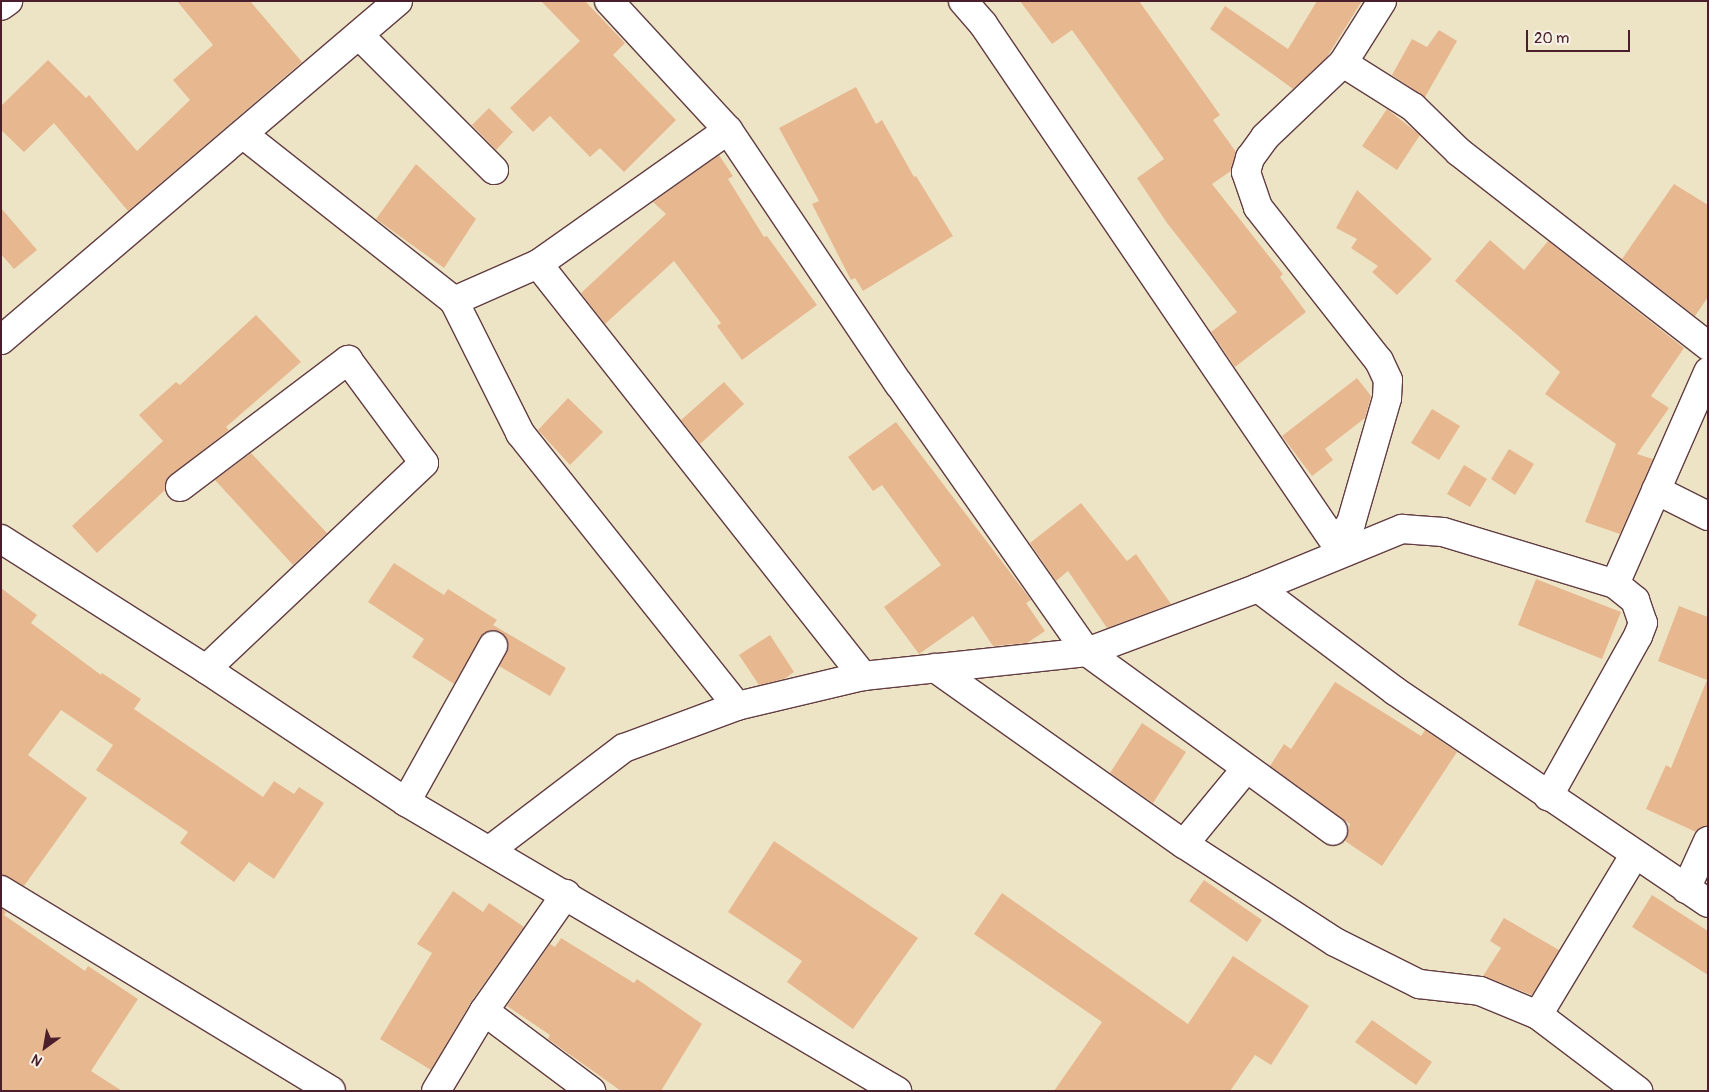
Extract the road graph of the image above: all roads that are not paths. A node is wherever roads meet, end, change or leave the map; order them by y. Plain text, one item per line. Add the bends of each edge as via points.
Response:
1 (8, 1) edge
2 (398, 1) edge
3 (609, 1) edge
4 (963, 1) edge
5 (1382, 1) edge
6 (1, 6) edge
7 (359, 35) junction
8 (1342, 63) junction
9 (728, 130) junction
10 (244, 135) junction
11 (494, 170) dead end
12 (538, 264) junction
13 (454, 302) junction
14 (1, 340) edge
15 (1708, 346) edge
16 (1708, 372) edge
17 (180, 488) dead end
18 (1656, 490) junction
19 (1708, 516) edge
20 (1, 539) edge
21 (1339, 548) junction
22 (1615, 584) junction
23 (1258, 588) junction
24 (494, 646) dead end
25 (1087, 652) junction
26 (935, 668) junction
27 (206, 669) junction
28 (863, 676) junction
29 (737, 706) junction
30 (1245, 770) junction
31 (1548, 797) junction
32 (406, 802) junction
33 (1333, 831) dead end
34 (1708, 841) edge
35 (1184, 844) junction
36 (490, 850) junction
37 (1635, 854) junction
38 (1, 890) edge
39 (566, 894) junction
40 (1697, 896) edge
41 (484, 1011) junction
42 (1538, 1015) junction
43 (331, 1091) edge
44 (436, 1091) edge
45 (592, 1091) edge
46 (897, 1091) edge
47 (1638, 1091) edge

1 - 6 street
2 - 7 street
3 - 9 street
4 - 21 street via 983,24
5 - 8 street
7 - 10 street
7 - 11 street
8 - 15 street via 1413,107 1459,152
8 - 21 street via 1265,138 1250,158 1246,172 1258,207 1379,361 1388,380 1387,398 1351,523
9 - 12 street
9 - 25 street via 899,384
10 - 13 street
10 - 14 street
12 - 13 street
12 - 28 street
13 - 29 street via 520,433
16 - 18 street
17 - 27 street via 348,360 424,463
18 - 19 street
18 - 22 street
20 - 27 street
21 - 22 street via 1402,529 1417,528 1443,532
21 - 23 street
22 - 31 street via 1636,600 1643,623
23 - 25 street
23 - 31 street via 1328,644
24 - 32 street
25 - 26 street
25 - 30 street
26 - 28 street
26 - 35 street
27 - 32 street
28 - 29 street
29 - 36 street via 624,748
30 - 33 street
30 - 35 street
31 - 37 street
32 - 36 street
34 - 40 street
35 - 42 street via 1335,942 1398,976 1440,988 1480,990
36 - 39 street
37 - 40 street
37 - 42 street
38 - 43 street
39 - 41 street
39 - 46 street
41 - 44 street
41 - 45 street
42 - 47 street

